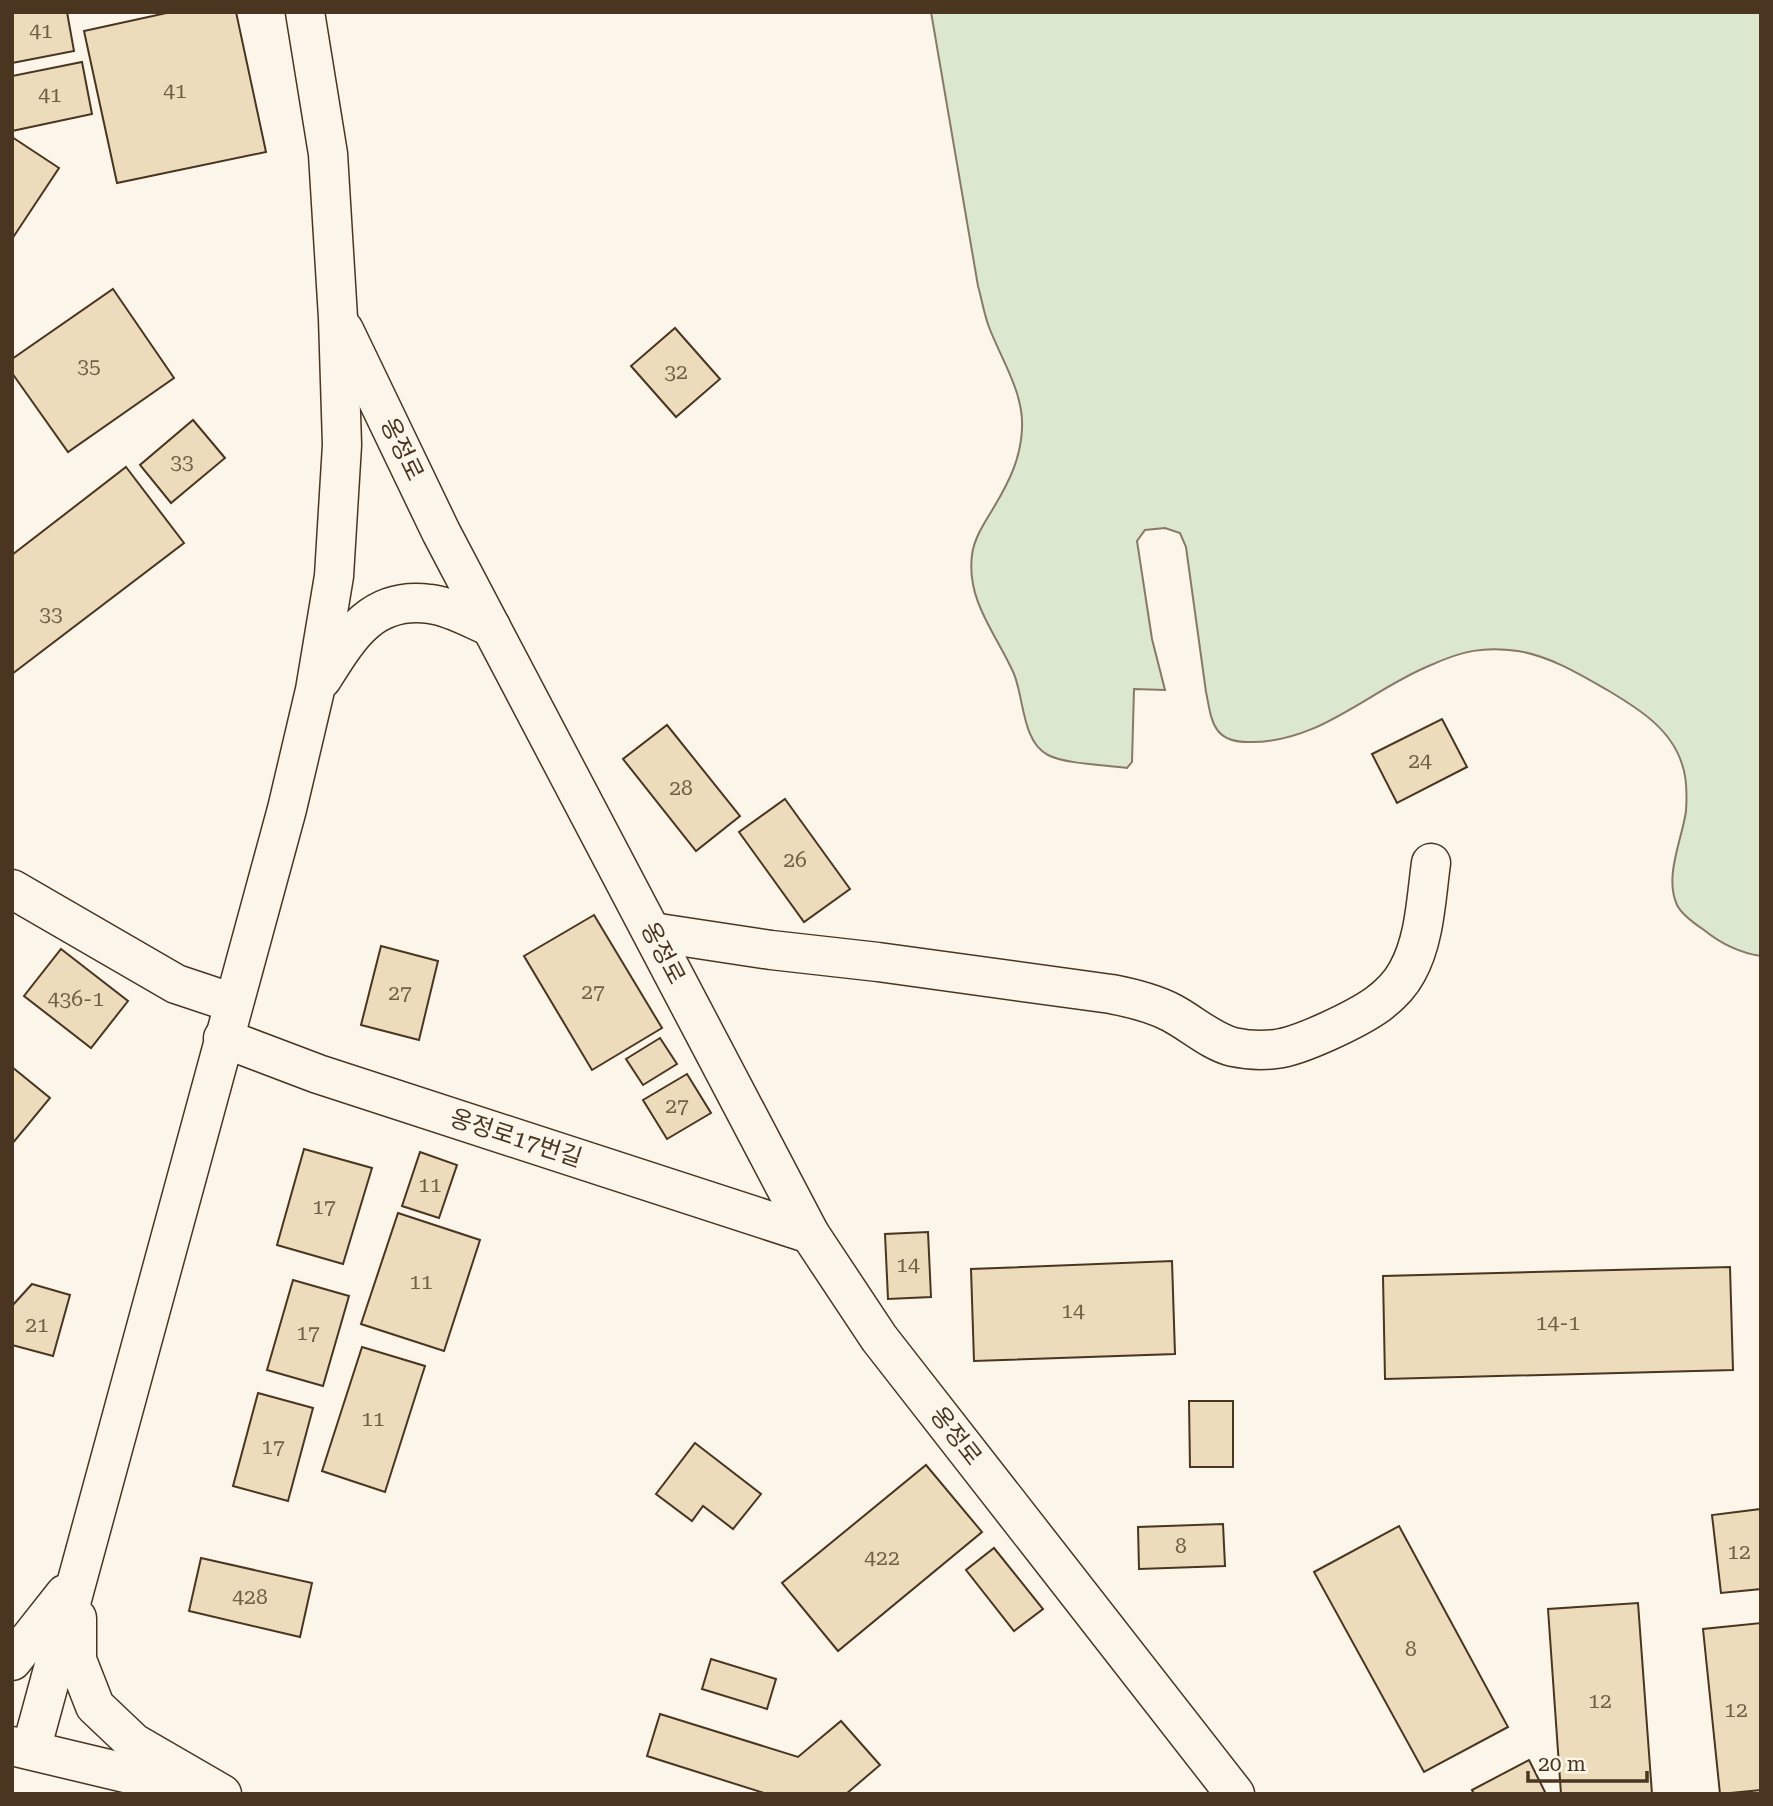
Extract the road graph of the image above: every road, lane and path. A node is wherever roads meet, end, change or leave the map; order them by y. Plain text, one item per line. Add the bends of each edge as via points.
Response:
1 (305, 12) edge
2 (338, 318) junction
3 (491, 627) junction
4 (315, 690) junction
5 (1431, 863) dead end
6 (12, 889) edge
7 (652, 932) junction
8 (228, 1020) junction
9 (810, 1234) junction
10 (76, 1578) junction
11 (12, 1661) edge
12 (21, 1748) edge
13 (210, 1794) edge
14 (222, 1794) edge
15 (1235, 1794) edge

1 - 2 street, 옹정로 via 328,154
2 - 3 street, 옹정로
2 - 4 street via 342,445 334,576
3 - 4 street via 432,604 401,603 370,616 348,638
3 - 7 street, 옹정로
4 - 8 street
5 - 7 street via 1416,952 1392,992 1342,1023 1278,1049 1230,1046 1170,1012 1111,994
6 - 8 street, 옹정로17번길 via 176,984
7 - 9 street, 옹정로
8 - 9 street, 옹정로17번길 via 318,1074
8 - 10 street
9 - 15 street, 옹정로 via 879,1338
10 - 11 street
10 - 12 street
10 - 14 street via 77,1660 95,1706 134,1743
12 - 13 street

